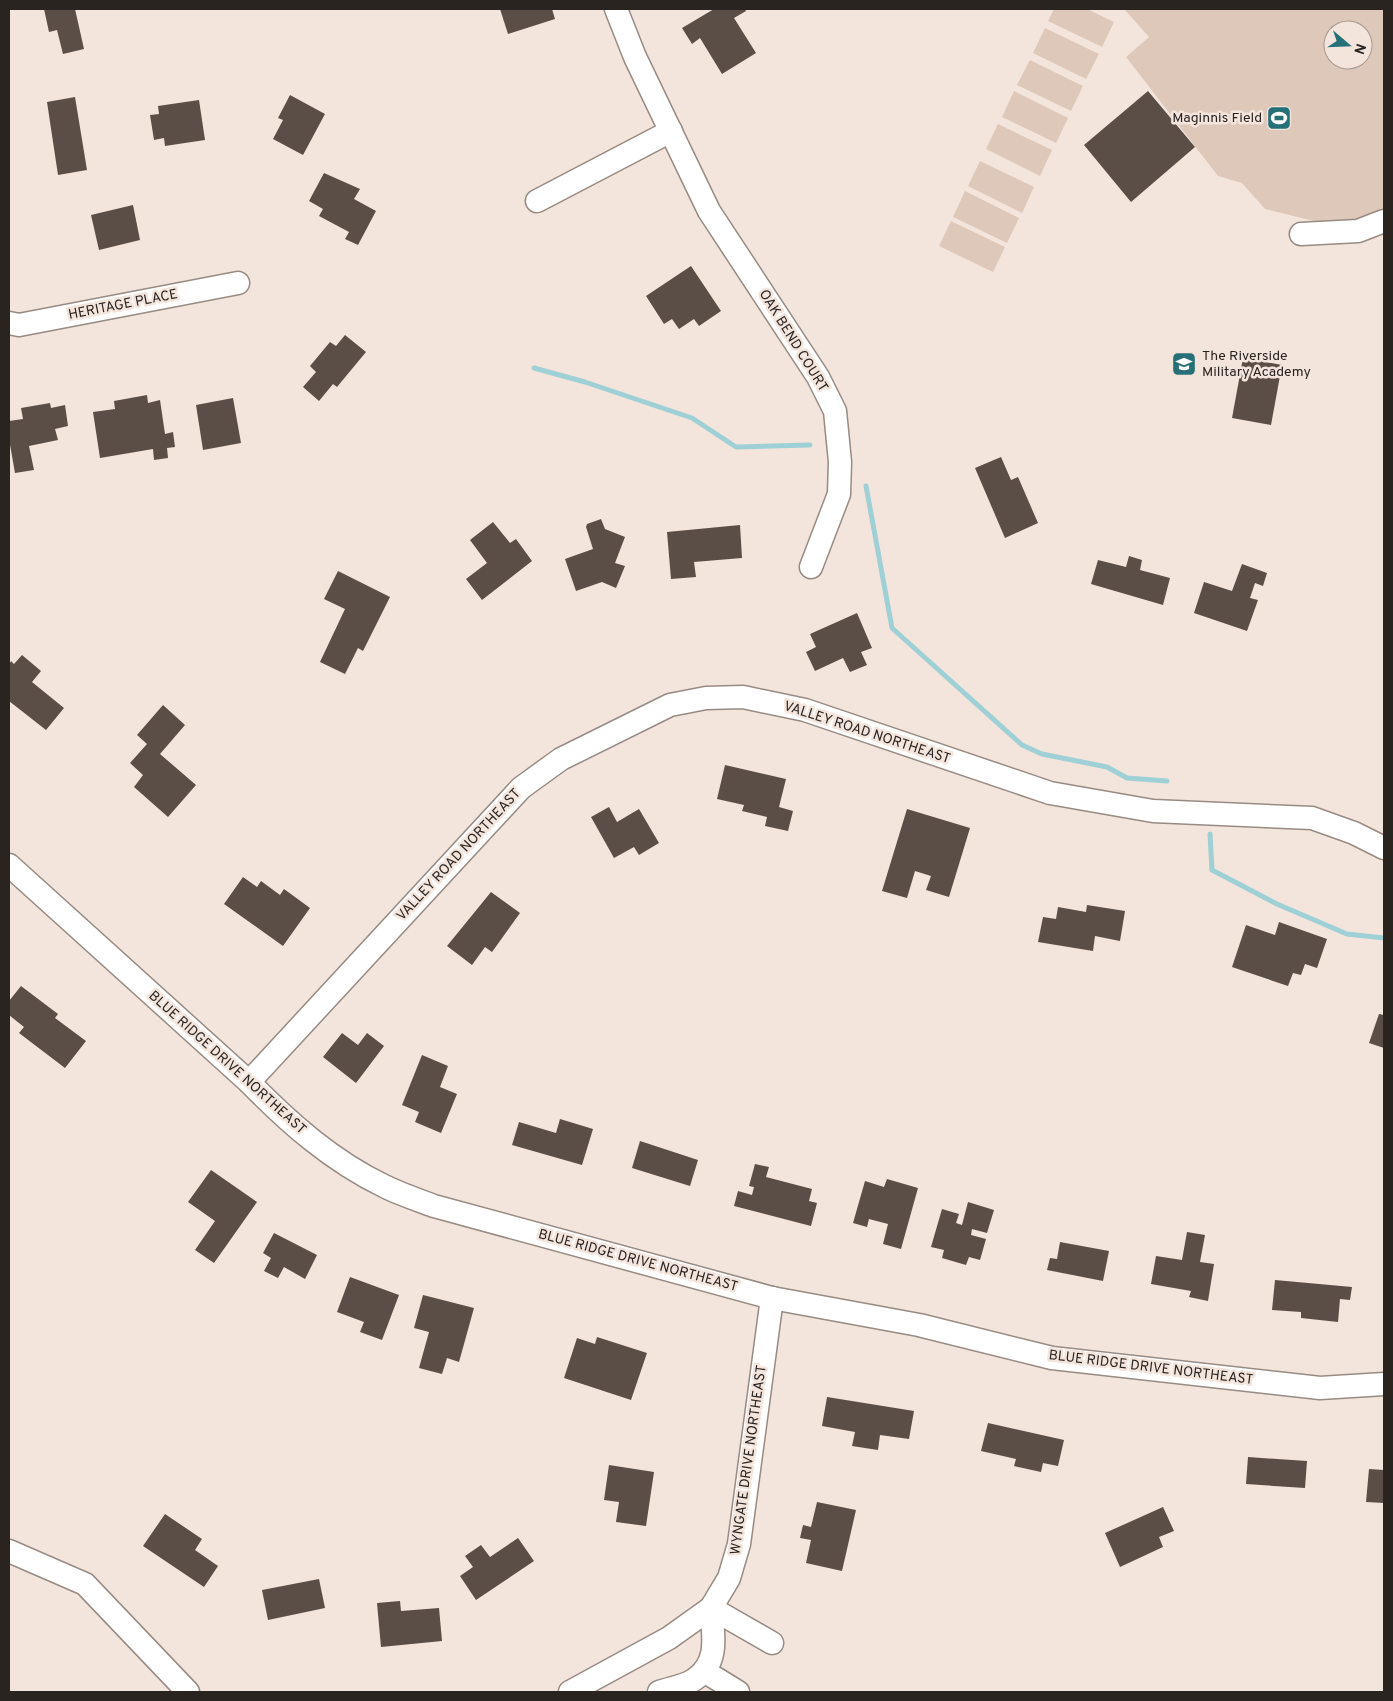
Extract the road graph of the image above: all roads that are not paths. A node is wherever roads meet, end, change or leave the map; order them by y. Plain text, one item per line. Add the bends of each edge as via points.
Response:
1 (616, 9) edge
2 (671, 131) junction
3 (537, 201) dead end
4 (1384, 221) edge
5 (1301, 234) dead end
6 (238, 283) dead end
7 (9, 323) edge
8 (811, 567) dead end
9 (1384, 848) edge
10 (9, 865) edge
11 (249, 1082) junction
12 (772, 1298) junction
13 (1384, 1384) edge
14 (9, 1551) edge
15 (711, 1608) junction
16 (772, 1643) dead end
17 (704, 1671) junction
18 (188, 1692) edge
19 (570, 1692) edge
20 (659, 1692) edge
21 (738, 1692) edge

1 - 2 street, OAK BEND COURT
2 - 3 street
2 - 8 street, OAK BEND COURT via 709,211 818,376 835,411 840,462 839,494
4 - 5 street via 1358,231
6 - 7 street, HERITAGE PLACE via 19,325
9 - 11 street, VALLEY ROAD NORTHEAST via 1312,818 1153,811 1050,793 805,710 743,697 706,698 670,705 561,759 521,788
10 - 11 street, BLUE RIDGE DRIVE NORTHEAST
11 - 12 street, BLUE RIDGE DRIVE NORTHEAST via 283,1117 330,1154 385,1186 434,1206
12 - 13 street, BLUE RIDGE DRIVE NORTHEAST via 920,1325 1052,1358 1091,1364 1320,1388
12 - 15 street, WYNGATE DRIVE NORTHEAST via 739,1544 729,1578
14 - 18 street via 85,1584
15 - 16 street
15 - 17 street via 714,1652
15 - 19 street via 669,1638
17 - 20 street via 695,1680
17 - 21 street

